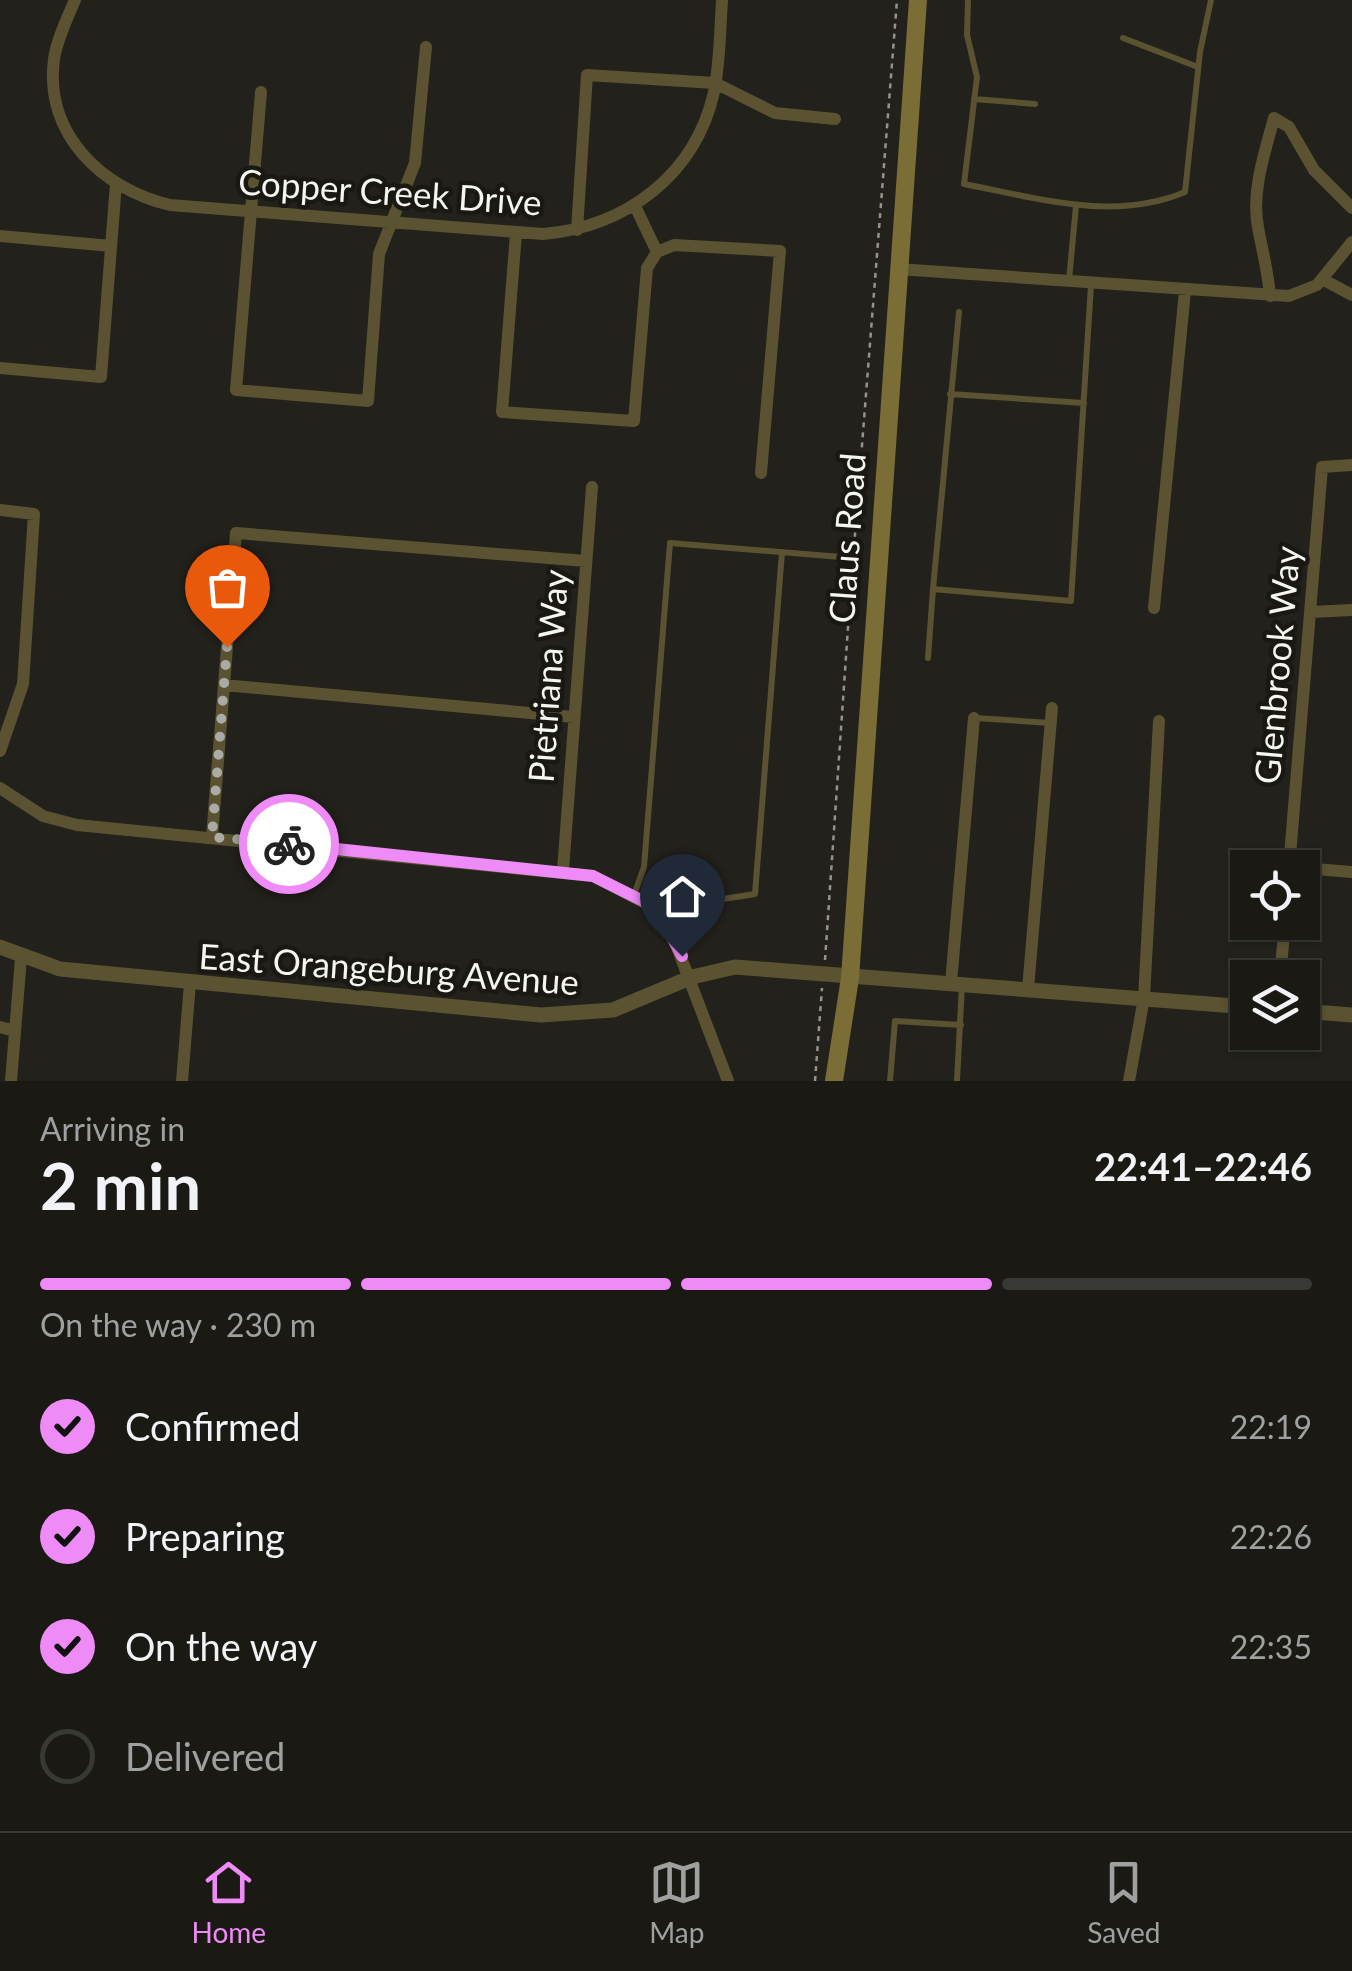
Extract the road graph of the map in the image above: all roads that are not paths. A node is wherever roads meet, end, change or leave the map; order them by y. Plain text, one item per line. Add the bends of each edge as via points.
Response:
1 (76, 0) edge
2 (722, 0) edge
3 (918, 0) edge
4 (968, 0) edge
5 (1212, 0) edge
6 (1123, 38) dead end
7 (426, 47) dead end
8 (1198, 67) junction
9 (715, 83) junction
10 (261, 92) dead end
11 (974, 99) junction
12 (1035, 104) dead end
13 (835, 119) dead end
14 (116, 183) junction
15 (635, 206) junction
16 (1076, 206) junction
17 (1352, 208) edge
18 (251, 211) junction
19 (389, 222) junction
20 (578, 230) junction
21 (516, 232) junction
22 (0, 236) edge
23 (1352, 242) edge
24 (111, 246) junction
25 (656, 252) junction
26 (898, 269) junction
27 (1322, 279) junction
28 (1069, 282) junction
29 (1092, 284) junction
30 (1184, 292) junction
31 (1270, 296) junction
32 (1352, 296) edge
33 (959, 312) dead end
34 (0, 368) edge
35 (950, 394) junction
36 (1084, 403) junction
37 (1352, 465) edge
38 (761, 473) dead end
39 (592, 487) dead end
40 (0, 510) edge
41 (782, 552) junction
42 (853, 558) road end
43 (586, 561) junction
44 (933, 589) junction
45 (1154, 608) dead end
46 (1352, 610) edge
47 (1312, 612) junction
48 (928, 658) dead end
49 (224, 685) junction
50 (1052, 708) dead end
51 (574, 717) junction
52 (974, 718) joint
53 (1160, 721) dead end
54 (1050, 723) junction
55 (0, 751) edge
56 (0, 788) edge
57 (212, 837) junction
58 (1291, 850) edge
59 (1320, 869) edge
60 (562, 870) junction
61 (1352, 872) edge
62 (634, 896) junction
63 (664, 922) junction
64 (0, 947) edge
65 (20, 958) junction
66 (692, 977) junction
67 (850, 978) junction
68 (190, 983) junction
69 (957, 983) junction
70 (1028, 989) junction
71 (1144, 998) junction
72 (1230, 1005) edge
73 (1320, 1012) edge
74 (1352, 1015) edge
75 (961, 1025) junction
76 (0, 1027) edge
77 (16, 1031) junction
78 (12, 1081) edge
79 (182, 1081) edge
80 (728, 1081) edge
81 (834, 1081) edge
82 (890, 1081) edge
83 (957, 1081) edge
84 (1129, 1081) edge

1 - 14 street, Copper Creek Drive via 54,58 54,96 74,144
2 - 9 street, Copper Creek Drive
3 - 26 main road, Claus Road
4 - 11 lane
5 - 8 lane
6 - 8 lane
7 - 19 street via 414,163
8 - 16 lane via 1185,192 1151,206
9 - 13 street via 775,113
9 - 15 street, Copper Creek Drive via 708,114 684,160
9 - 20 street via 587,75
10 - 18 street
11 - 12 lane
11 - 16 lane via 964,184
14 - 18 street, Copper Creek Drive via 170,204
14 - 24 street
15 - 20 street, Copper Creek Drive
15 - 25 street
16 - 28 lane
17 - 31 street via 1314,170 1289,127 1274,118 1258,194
18 - 19 street, Copper Creek Drive
18 - 19 street via 236,390 368,401 379,254
19 - 21 street, Copper Creek Drive
20 - 21 street, Copper Creek Drive
21 - 25 street via 502,412 634,421 647,268
22 - 24 street
23 - 27 street
24 - 34 street via 100,377
25 - 38 street via 674,245 780,251
26 - 28 street
26 - 67 main road, Claus Road
27 - 31 street via 1306,293
27 - 32 street
28 - 29 street
29 - 30 street
29 - 36 lane
30 - 31 street
30 - 45 street
33 - 35 lane
35 - 36 lane
35 - 44 lane
36 - 44 lane via 1071,601
37 - 47 street, Glenbrook Way via 1322,467
39 - 43 street, Pietriana Way
40 - 55 street via 34,514 22,684
41 - 42 lane
41 - 62 lane via 670,543 644,867
41 - 63 lane via 755,894 685,905
43 - 49 street via 236,533
43 - 51 street, Pietriana Way
44 - 48 lane
46 - 47 street
47 - 58 street, Glenbrook Way
49 - 51 street
49 - 57 street
50 - 54 street
51 - 60 street, Pietriana Way
52 - 54 lane
52 - 69 street
53 - 71 street
54 - 70 street
56 - 57 street via 60,822
57 - 60 street
59 - 61 street
60 - 62 street
62 - 63 street
63 - 66 street
64 - 65 street, East Orangeburg Avenue
65 - 68 street, East Orangeburg Avenue via 60,969
65 - 77 street
66 - 67 street, East Orangeburg Avenue via 735,967
66 - 68 street, East Orangeburg Avenue via 614,1010 566,1016
66 - 80 street
67 - 69 street, East Orangeburg Avenue
67 - 81 main road, Claus Road
68 - 79 street
69 - 70 street, East Orangeburg Avenue
69 - 75 lane
70 - 71 street, East Orangeburg Avenue
71 - 72 street, East Orangeburg Avenue
71 - 84 street
73 - 74 street
75 - 82 lane via 894,1020
75 - 83 lane
76 - 77 street
77 - 78 street

